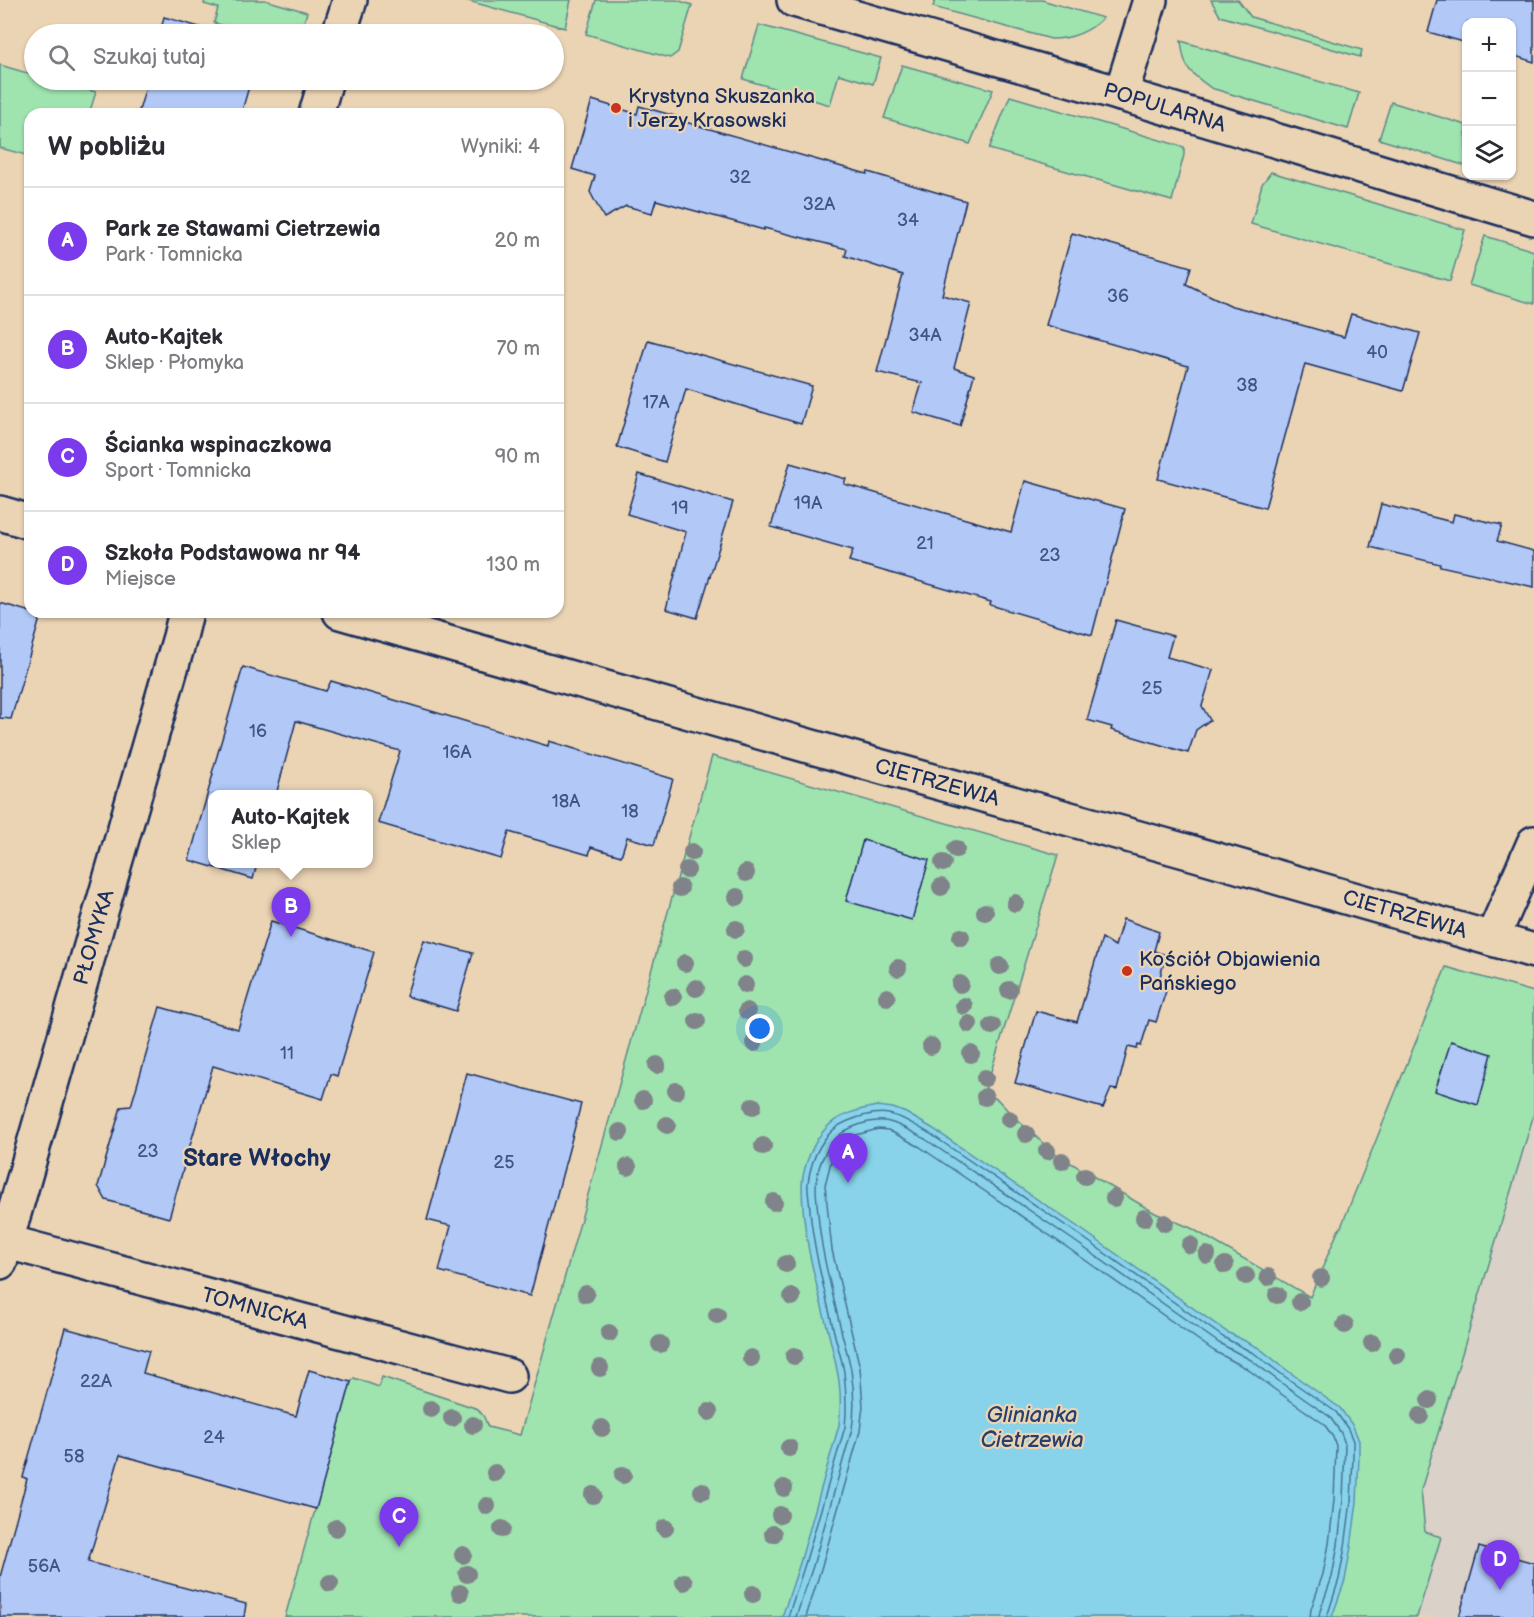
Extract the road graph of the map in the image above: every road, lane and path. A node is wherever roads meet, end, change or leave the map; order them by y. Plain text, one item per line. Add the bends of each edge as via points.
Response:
1 (350, 0) edge
2 (794, 0) edge
3 (1150, 0) edge
4 (342, 24) edge
5 (323, 90) edge
6 (1121, 94) junction
7 (318, 108) edge
8 (1534, 218) edge
9 (0, 513) edge
10 (24, 520) edge
11 (185, 618) edge
12 (361, 618) edge
13 (1534, 843) edge
14 (1492, 939) junction
15 (1534, 951) edge
16 (2, 1248) edge
17 (509, 1376) dead end

1 - 4 street
2 - 6 street, POPULARNA
3 - 6 street
5 - 7 street
6 - 8 street, POPULARNA
9 - 10 street
11 - 16 street, PŁOMYKA
12 - 14 street, CIETRZEWIA
13 - 14 street
14 - 15 street, CIETRZEWIA
16 - 17 street, TOMNICKA

